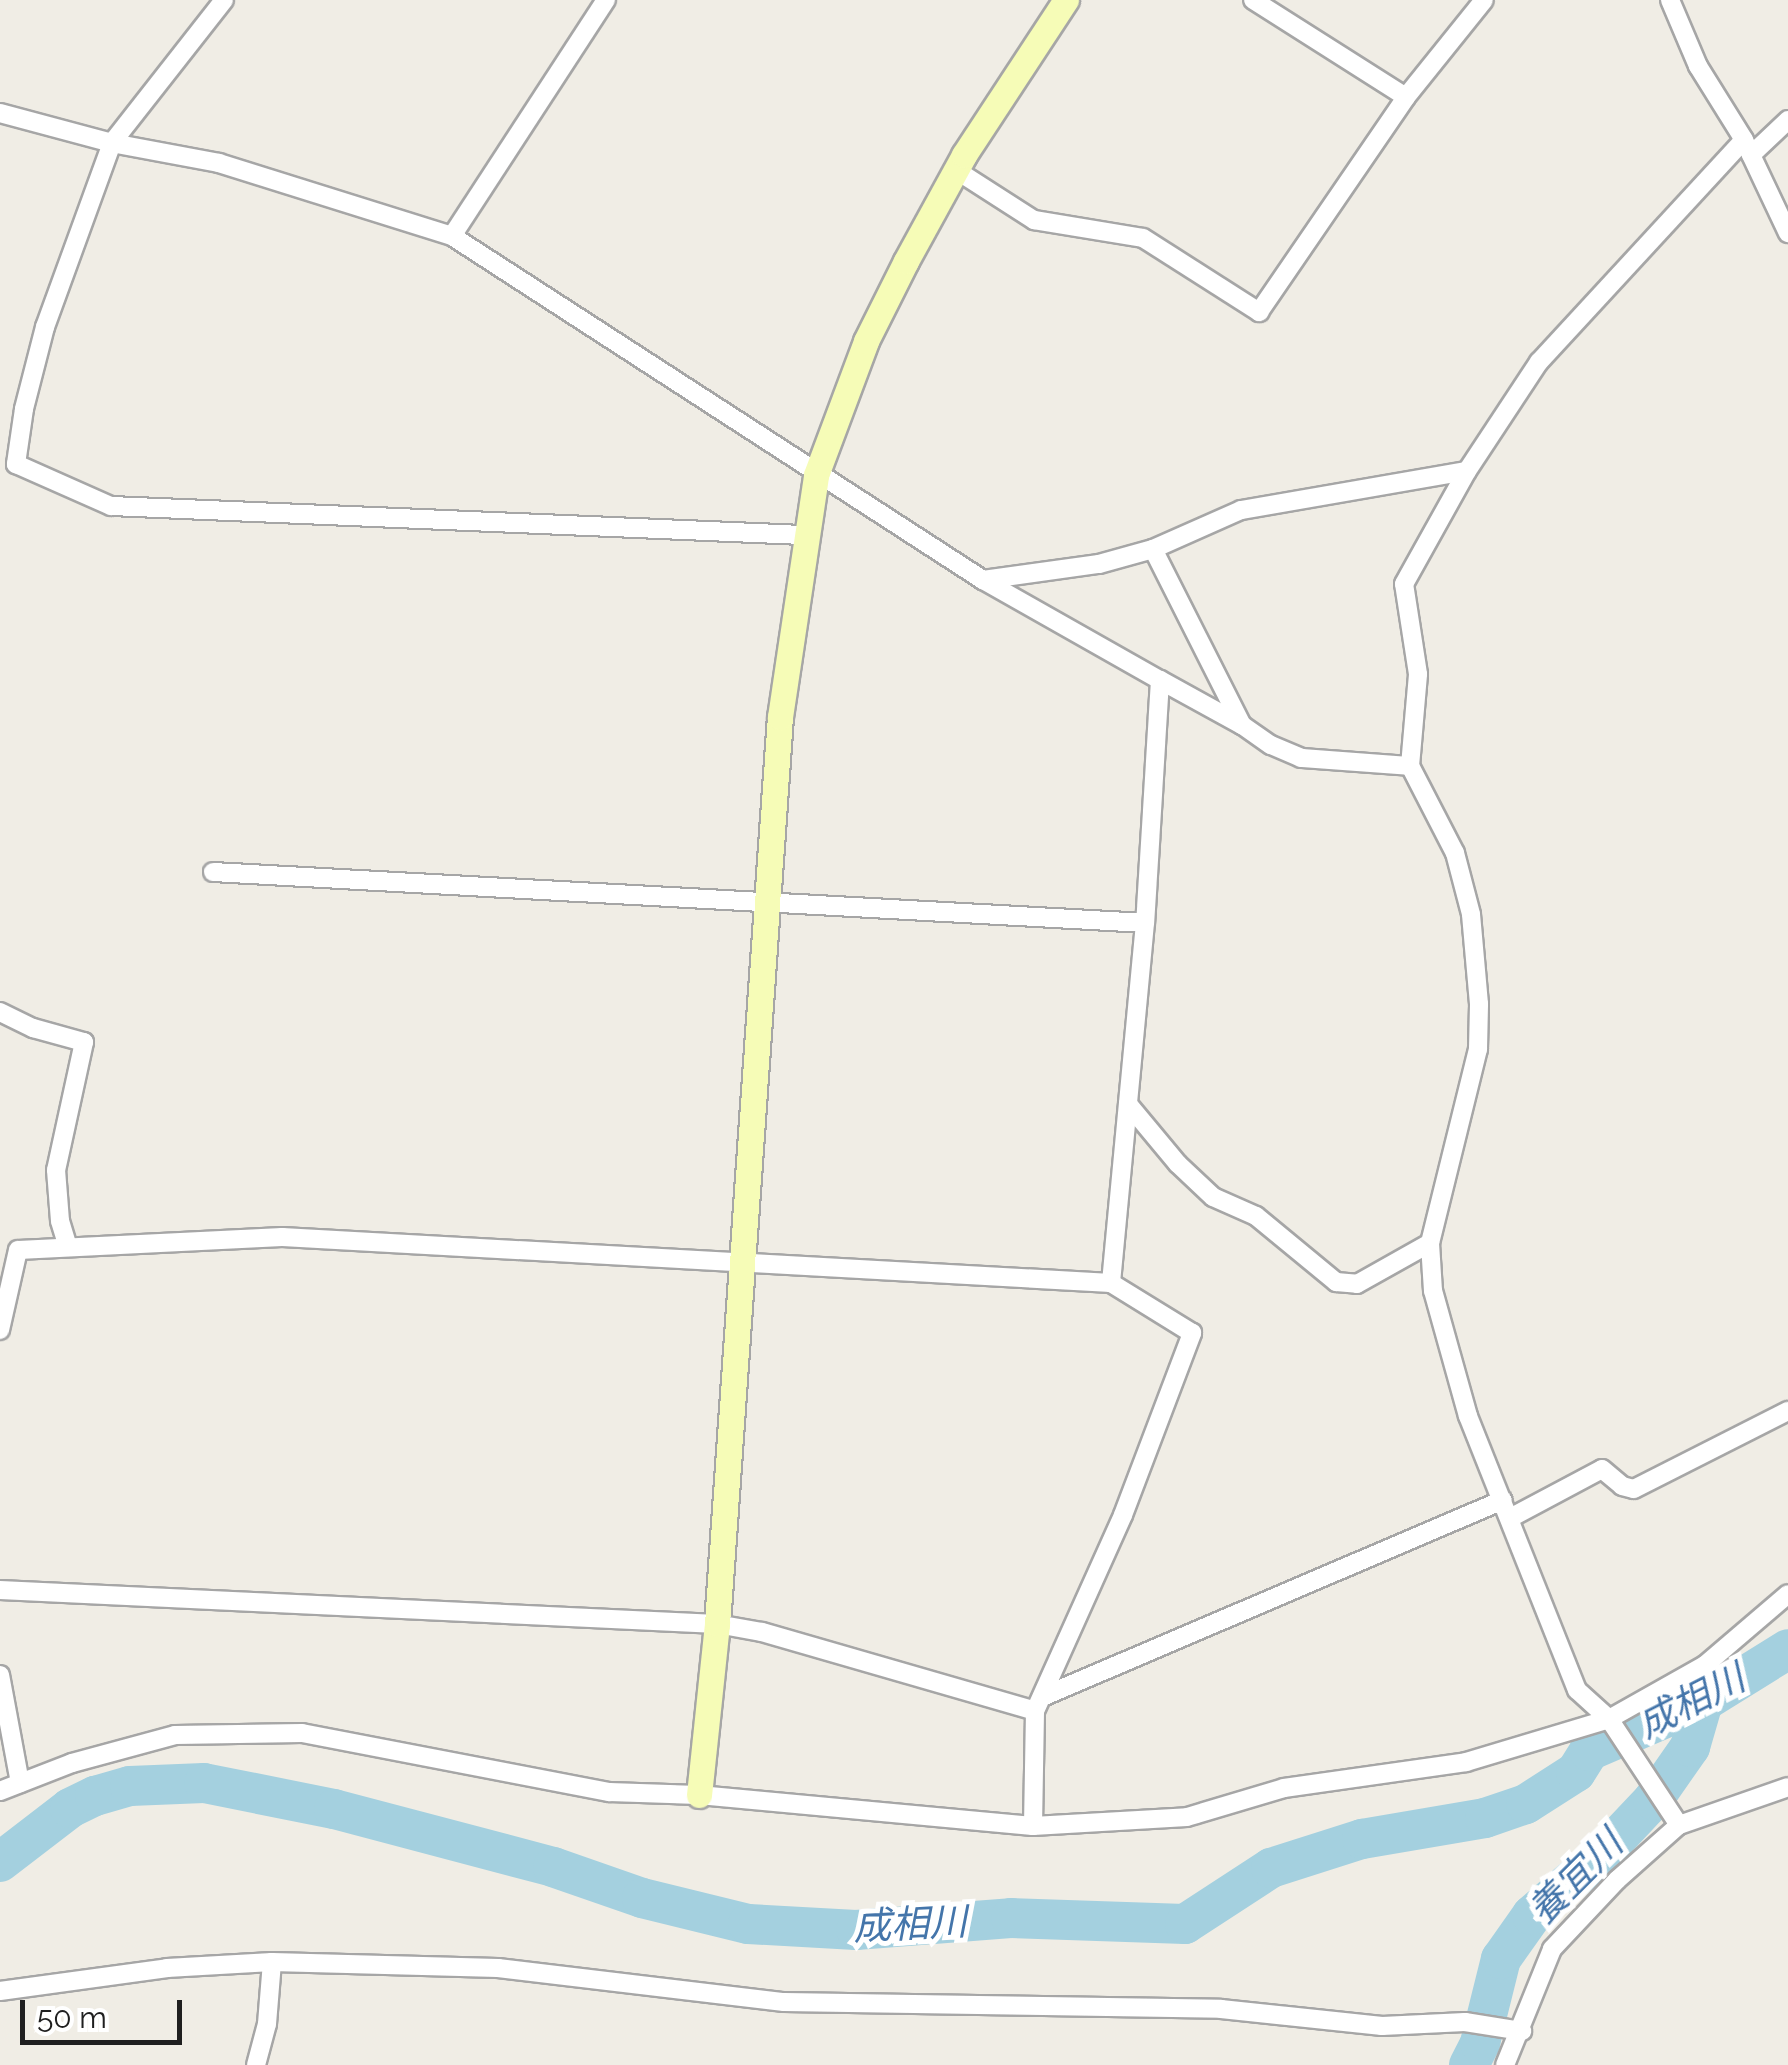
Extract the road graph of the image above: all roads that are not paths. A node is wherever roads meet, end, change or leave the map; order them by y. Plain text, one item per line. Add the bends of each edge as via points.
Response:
1 (224, 0) edge
2 (606, 0) edge
3 (1066, 0) edge
4 (1252, 0) edge
5 (1484, 0) edge
6 (1670, 0) edge
7 (1406, 97) junction
8 (0, 113) edge
9 (1788, 120) edge
10 (112, 143) junction
11 (1747, 147) junction
12 (956, 170) junction
13 (1788, 233) edge
14 (452, 236) junction
15 (8, 464) edge
16 (1466, 471) junction
17 (816, 475) junction
18 (804, 535) junction
19 (1153, 549) junction
20 (983, 580) junction
21 (1160, 680) junction
22 (1242, 725) junction
23 (1410, 766) junction
24 (212, 872) dead end
25 (767, 901) junction
26 (1146, 923) junction
27 (0, 1012) edge
28 (1128, 1104) junction
29 (1430, 1243) junction
30 (68, 1247) junction
31 (742, 1261) junction
32 (1111, 1283) junction
33 (0, 1330) edge
34 (1788, 1411) edge
35 (1507, 1509) junction
36 (0, 1590) edge
37 (1788, 1594) edge
38 (717, 1624) junction
39 (0, 1674) edge
40 (1039, 1704) junction
41 (1609, 1719) junction
42 (20, 1784) junction
43 (1788, 1787) edge
44 (0, 1790) edge
45 (698, 1795) junction
46 (1679, 1825) junction
47 (1034, 1826) junction
48 (272, 1962) junction
49 (0, 1991) edge
50 (1522, 2032) junction
51 (256, 2065) edge
52 (1505, 2065) edge

1 - 10 street
2 - 14 street
3 - 12 street
4 - 7 street
5 - 7 street
6 - 11 street via 1698,66
7 - 12 street via 1260,312 1143,238 1034,220
8 - 10 street
9 - 11 street
10 - 14 street via 233,166
10 - 15 street via 45,327
11 - 13 street
11 - 16 street via 1539,362
12 - 17 street via 866,341
14 - 17 street
15 - 18 street via 111,506
16 - 19 street via 1242,510
16 - 23 street via 1404,584 1418,674
17 - 18 street
17 - 20 street
18 - 25 street via 780,717
19 - 20 street via 1099,564
19 - 22 street
20 - 21 street
21 - 22 street
21 - 26 street
22 - 23 street via 1301,758
23 - 29 street via 1455,853 1472,914 1478,1004 1478,1049
24 - 25 street
25 - 26 street
25 - 31 street
26 - 28 street
27 - 30 street via 84,1042 56,1170
28 - 29 street via 1213,1198 1256,1216 1336,1282 1357,1284
28 - 32 street
29 - 35 street via 1433,1291 1450,1355
30 - 31 street via 282,1236
30 - 33 street via 18,1250
31 - 32 street
31 - 38 street
32 - 40 street via 1192,1332 1123,1514
34 - 35 street via 1634,1489 1602,1468
35 - 40 street
35 - 41 street via 1577,1690
36 - 38 street
37 - 41 street via 1704,1665
38 - 40 street
38 - 45 street
39 - 42 street
40 - 47 street
41 - 46 street
41 - 47 street via 1466,1762 1284,1788 1187,1817
42 - 44 street
42 - 45 street via 175,1735 302,1734 609,1792
43 - 46 street
45 - 47 street
46 - 50 street via 1559,1939 1543,1964
48 - 49 street via 167,1968
48 - 50 street via 498,1968 784,2002 1221,2009 1382,2026 1465,2022
48 - 51 street
50 - 52 street

